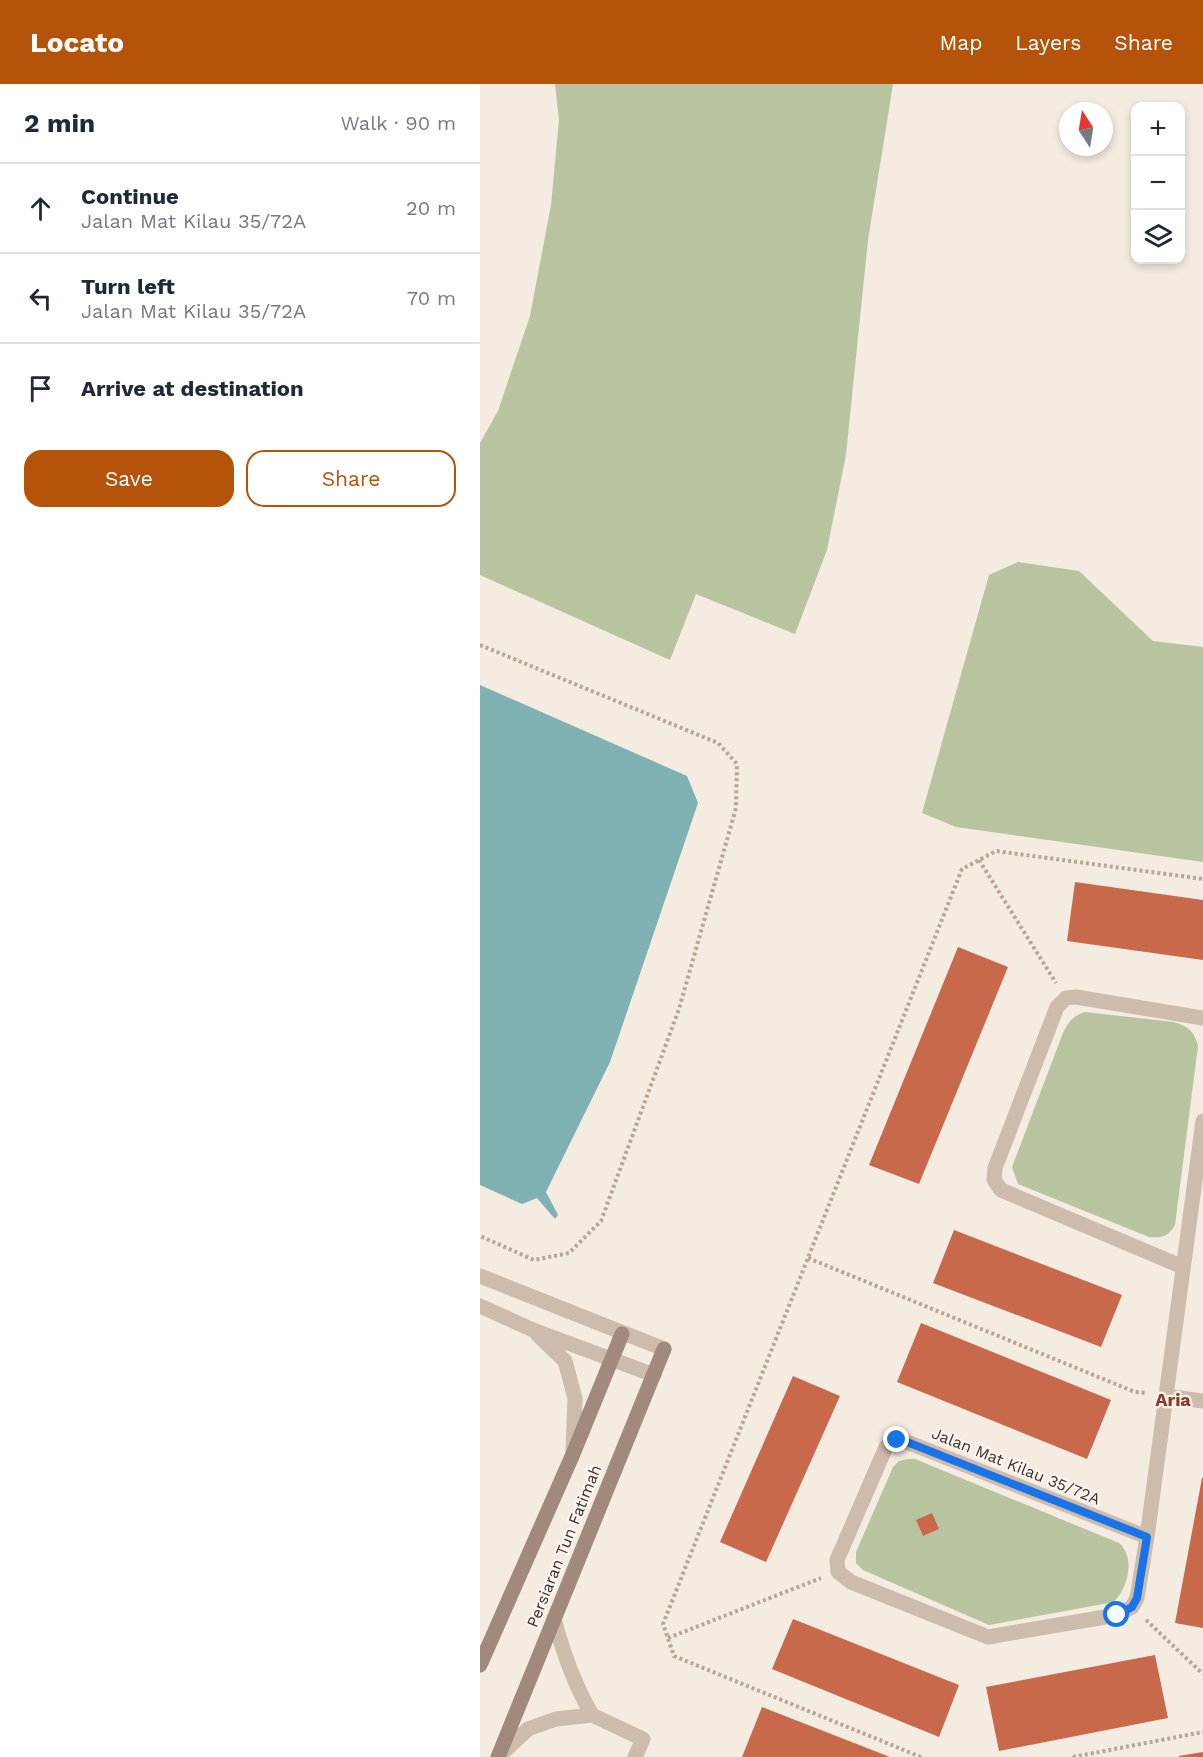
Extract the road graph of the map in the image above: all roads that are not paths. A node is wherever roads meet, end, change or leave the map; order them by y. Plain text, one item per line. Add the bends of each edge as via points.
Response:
1 (1203, 1018) edge
2 (1203, 1121) edge
3 (1183, 1267) junction
4 (480, 1276) edge
5 (480, 1306) edge
6 (533, 1330) junction
7 (622, 1334) junction
8 (611, 1359) junction
9 (654, 1374) junction
10 (1166, 1396) junction
11 (1203, 1401) edge
12 (573, 1454) junction
13 (1147, 1537) junction
14 (554, 1619) junction
15 (480, 1665) edge
16 (592, 1715) junction
17 (498, 1757) edge
18 (635, 1757) edge

1 - 3 street via 1066,998 1057,1006 995,1168 994,1180 1001,1190
2 - 3 street
3 - 10 street
4 - 7 street
5 - 6 street
6 - 8 street
6 - 12 street via 565,1361 575,1398
7 - 8 street, Persiaran Tun Fatimah
7 - 9 street, Persiaran Tun Fatimah via 664,1349
8 - 9 street
8 - 12 street, Persiaran Tun Fatimah
9 - 14 street, Persiaran Tun Fatimah
10 - 11 street
10 - 13 street
12 - 15 street, Persiaran Tun Fatimah
13 - 13 street, Jalan Mat Kilau 35/72A via 1137,1598 1132,1607 1117,1615 988,1637 851,1582 838,1572 837,1560 886,1448 897,1440
14 - 16 street via 575,1684
14 - 17 street, Persiaran Tun Fatimah
16 - 17 street via 556,1719 528,1729
16 - 18 street via 643,1739

